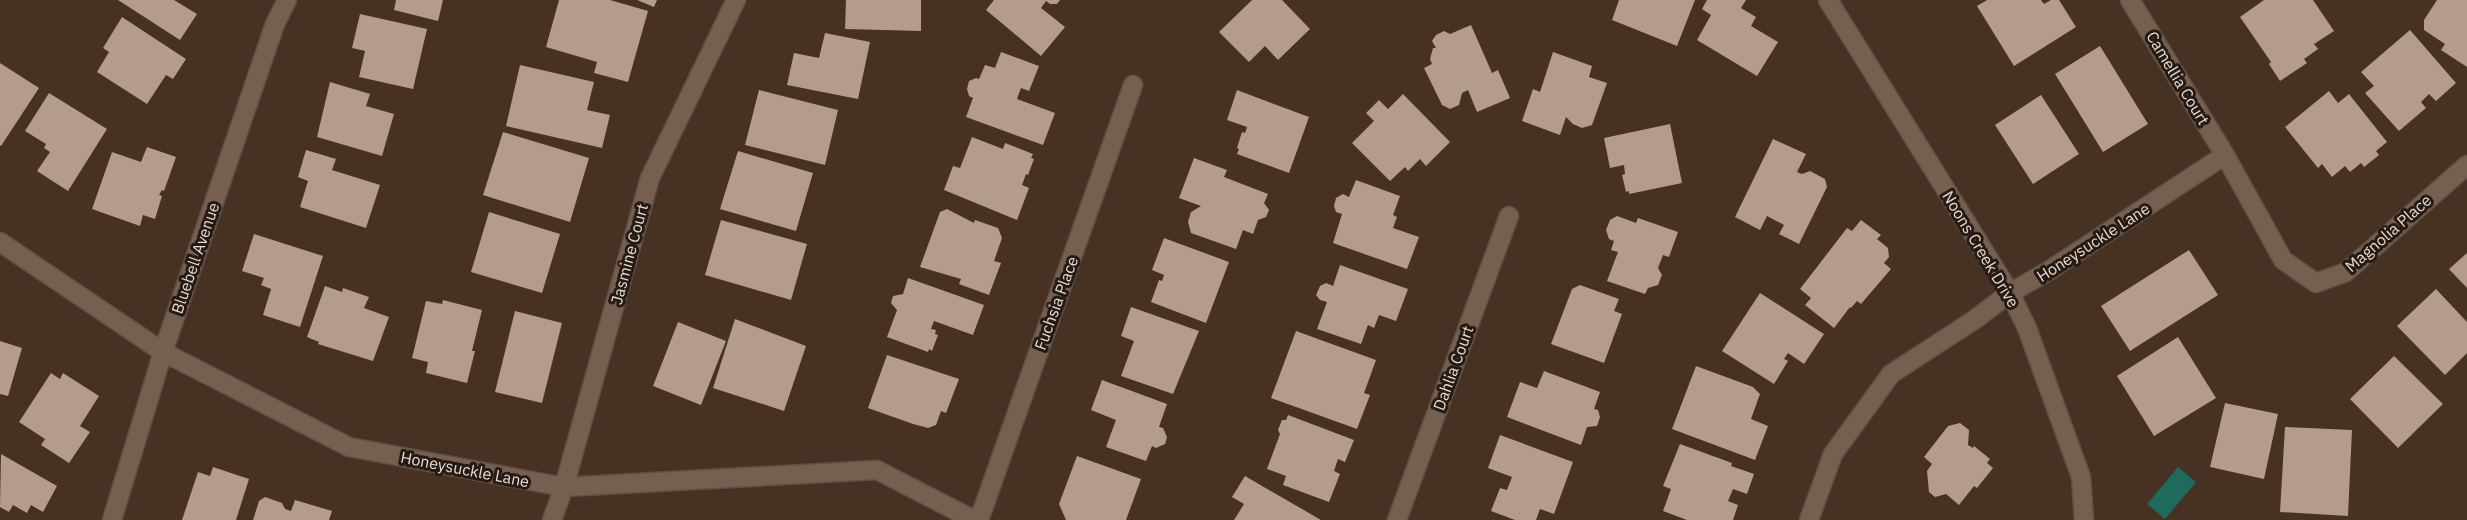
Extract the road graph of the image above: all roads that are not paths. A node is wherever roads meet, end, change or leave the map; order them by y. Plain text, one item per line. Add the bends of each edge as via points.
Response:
1 (287, 0) edge
2 (736, 0) edge
3 (1828, 0) edge
4 (2130, 0) edge
5 (1133, 85) dead end
6 (2225, 156) junction
7 (2467, 165) edge
8 (1509, 216) dead end
9 (0, 242) edge
10 (2010, 293) junction
11 (163, 352) junction
12 (564, 487) junction
13 (112, 520) edge
14 (552, 520) edge
15 (977, 520) edge
16 (1397, 520) edge
17 (1809, 520) edge
18 (2084, 520) edge

1 - 11 street, Bluebell Avenue via 275,24
2 - 12 street, Jasmine Court via 650,178
3 - 10 street, Noons Creek Drive
4 - 6 street, Camellia Court
5 - 15 street, Fuchsia Place
6 - 7 street, Magnolia Place via 2283,260 2316,283 2346,272
6 - 10 street, Honeysuckle Lane
8 - 16 street, Dahlia Court
9 - 11 street, Honeysuckle Lane
10 - 17 street, Honeysuckle Lane via 1891,374 1833,454
10 - 18 street, Noons Creek Drive via 2027,328 2080,477
11 - 12 street, Honeysuckle Lane via 349,447
11 - 13 street, Bluebell Avenue
12 - 14 street, Jasmine Court
12 - 15 street, Honeysuckle Lane via 877,470

